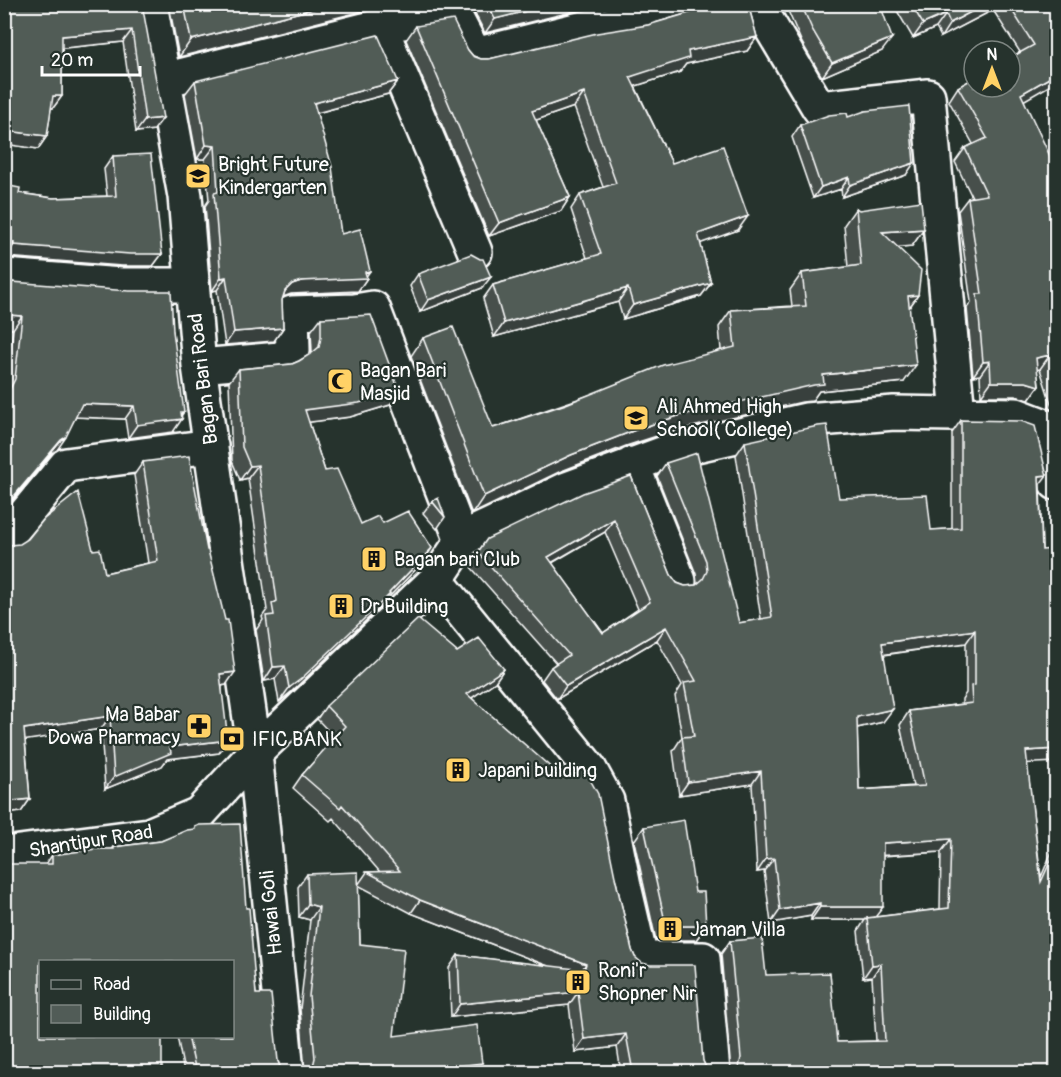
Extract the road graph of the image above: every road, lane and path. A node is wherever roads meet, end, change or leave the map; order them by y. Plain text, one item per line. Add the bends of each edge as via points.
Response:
1 (150, 4) edge
2 (691, 4) edge
3 (757, 4) edge
4 (380, 26) junction
5 (164, 80) junction
6 (475, 252) dead end
7 (4, 276) edge
8 (192, 285) junction
9 (199, 366) junction
10 (958, 414) junction
11 (211, 446) junction
12 (632, 464) junction
13 (1056, 483) edge
14 (4, 540) edge
15 (462, 541) junction
16 (436, 580) junction
17 (679, 581) edge
18 (255, 753) junction
19 (4, 854) edge
20 (287, 1072) edge
21 (713, 1072) edge

1 - 5 street, Bagan Bari Road
2 - 4 street via 633,21 585,28 475,55 453,13
3 - 10 street via 819,108 928,96
4 - 5 street
4 - 6 street
5 - 8 street, Bagan Bari Road via 185,196
7 - 8 street via 121,285
8 - 9 street, Bagan Bari Road
9 - 11 street, Bagan Bari Road
9 - 15 street via 280,359 292,351 292,313 373,308
10 - 12 street via 894,413 806,420 670,451
10 - 13 street via 1016,415 1042,425
11 - 14 street via 66,465
11 - 18 street, Bagan Bari Road
12 - 15 street via 567,489
12 - 17 street
15 - 16 street, Shantipur Road
16 - 18 street, Shantipur Road
16 - 21 street via 589,768 607,801 641,959 703,959
18 - 19 street, Shantipur Road via 199,814 149,836
18 - 20 street, Hawai Goli

